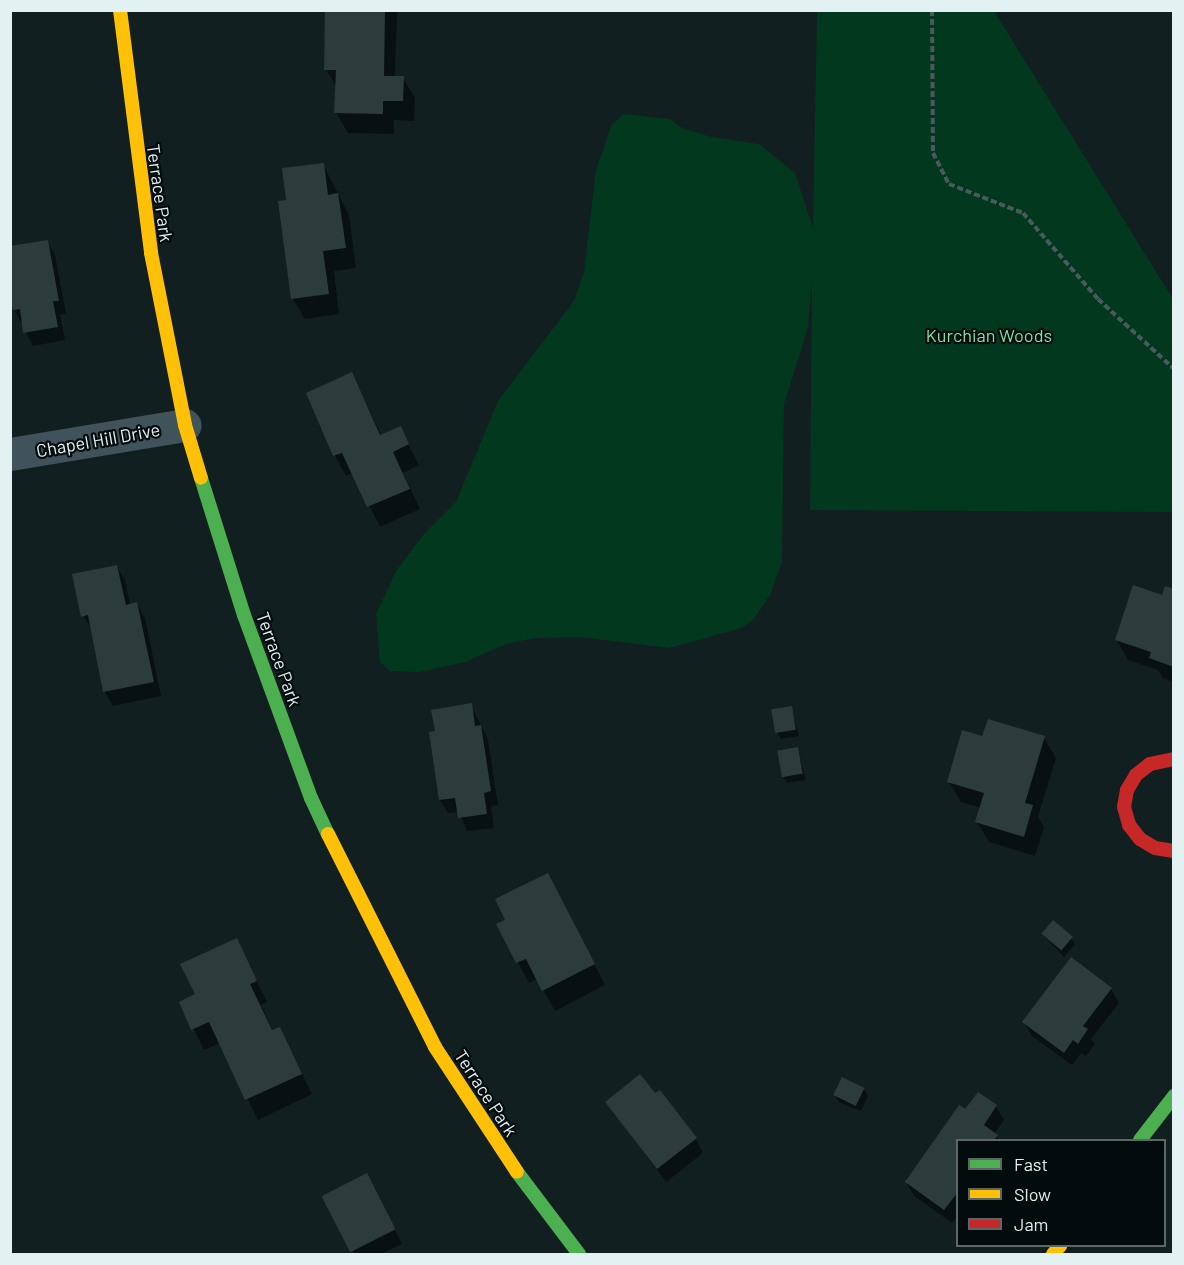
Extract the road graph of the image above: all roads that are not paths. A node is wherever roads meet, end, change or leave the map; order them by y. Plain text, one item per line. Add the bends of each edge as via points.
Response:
1 (120, 10) edge
2 (185, 425) junction
3 (10, 454) edge
4 (1173, 759) edge
5 (1173, 851) edge
6 (1173, 1096) edge
7 (1141, 1139) edge
8 (579, 1254) edge

1 - 2 street, Terrace Park via 151,253
2 - 3 street, Chapel Hill Drive
2 - 8 street, Terrace Park via 220,548 311,798 435,1047 488,1131
4 - 5 street via 1150,764 1136,775 1127,790 1125,807 1129,825 1140,839 1155,848
6 - 7 street

